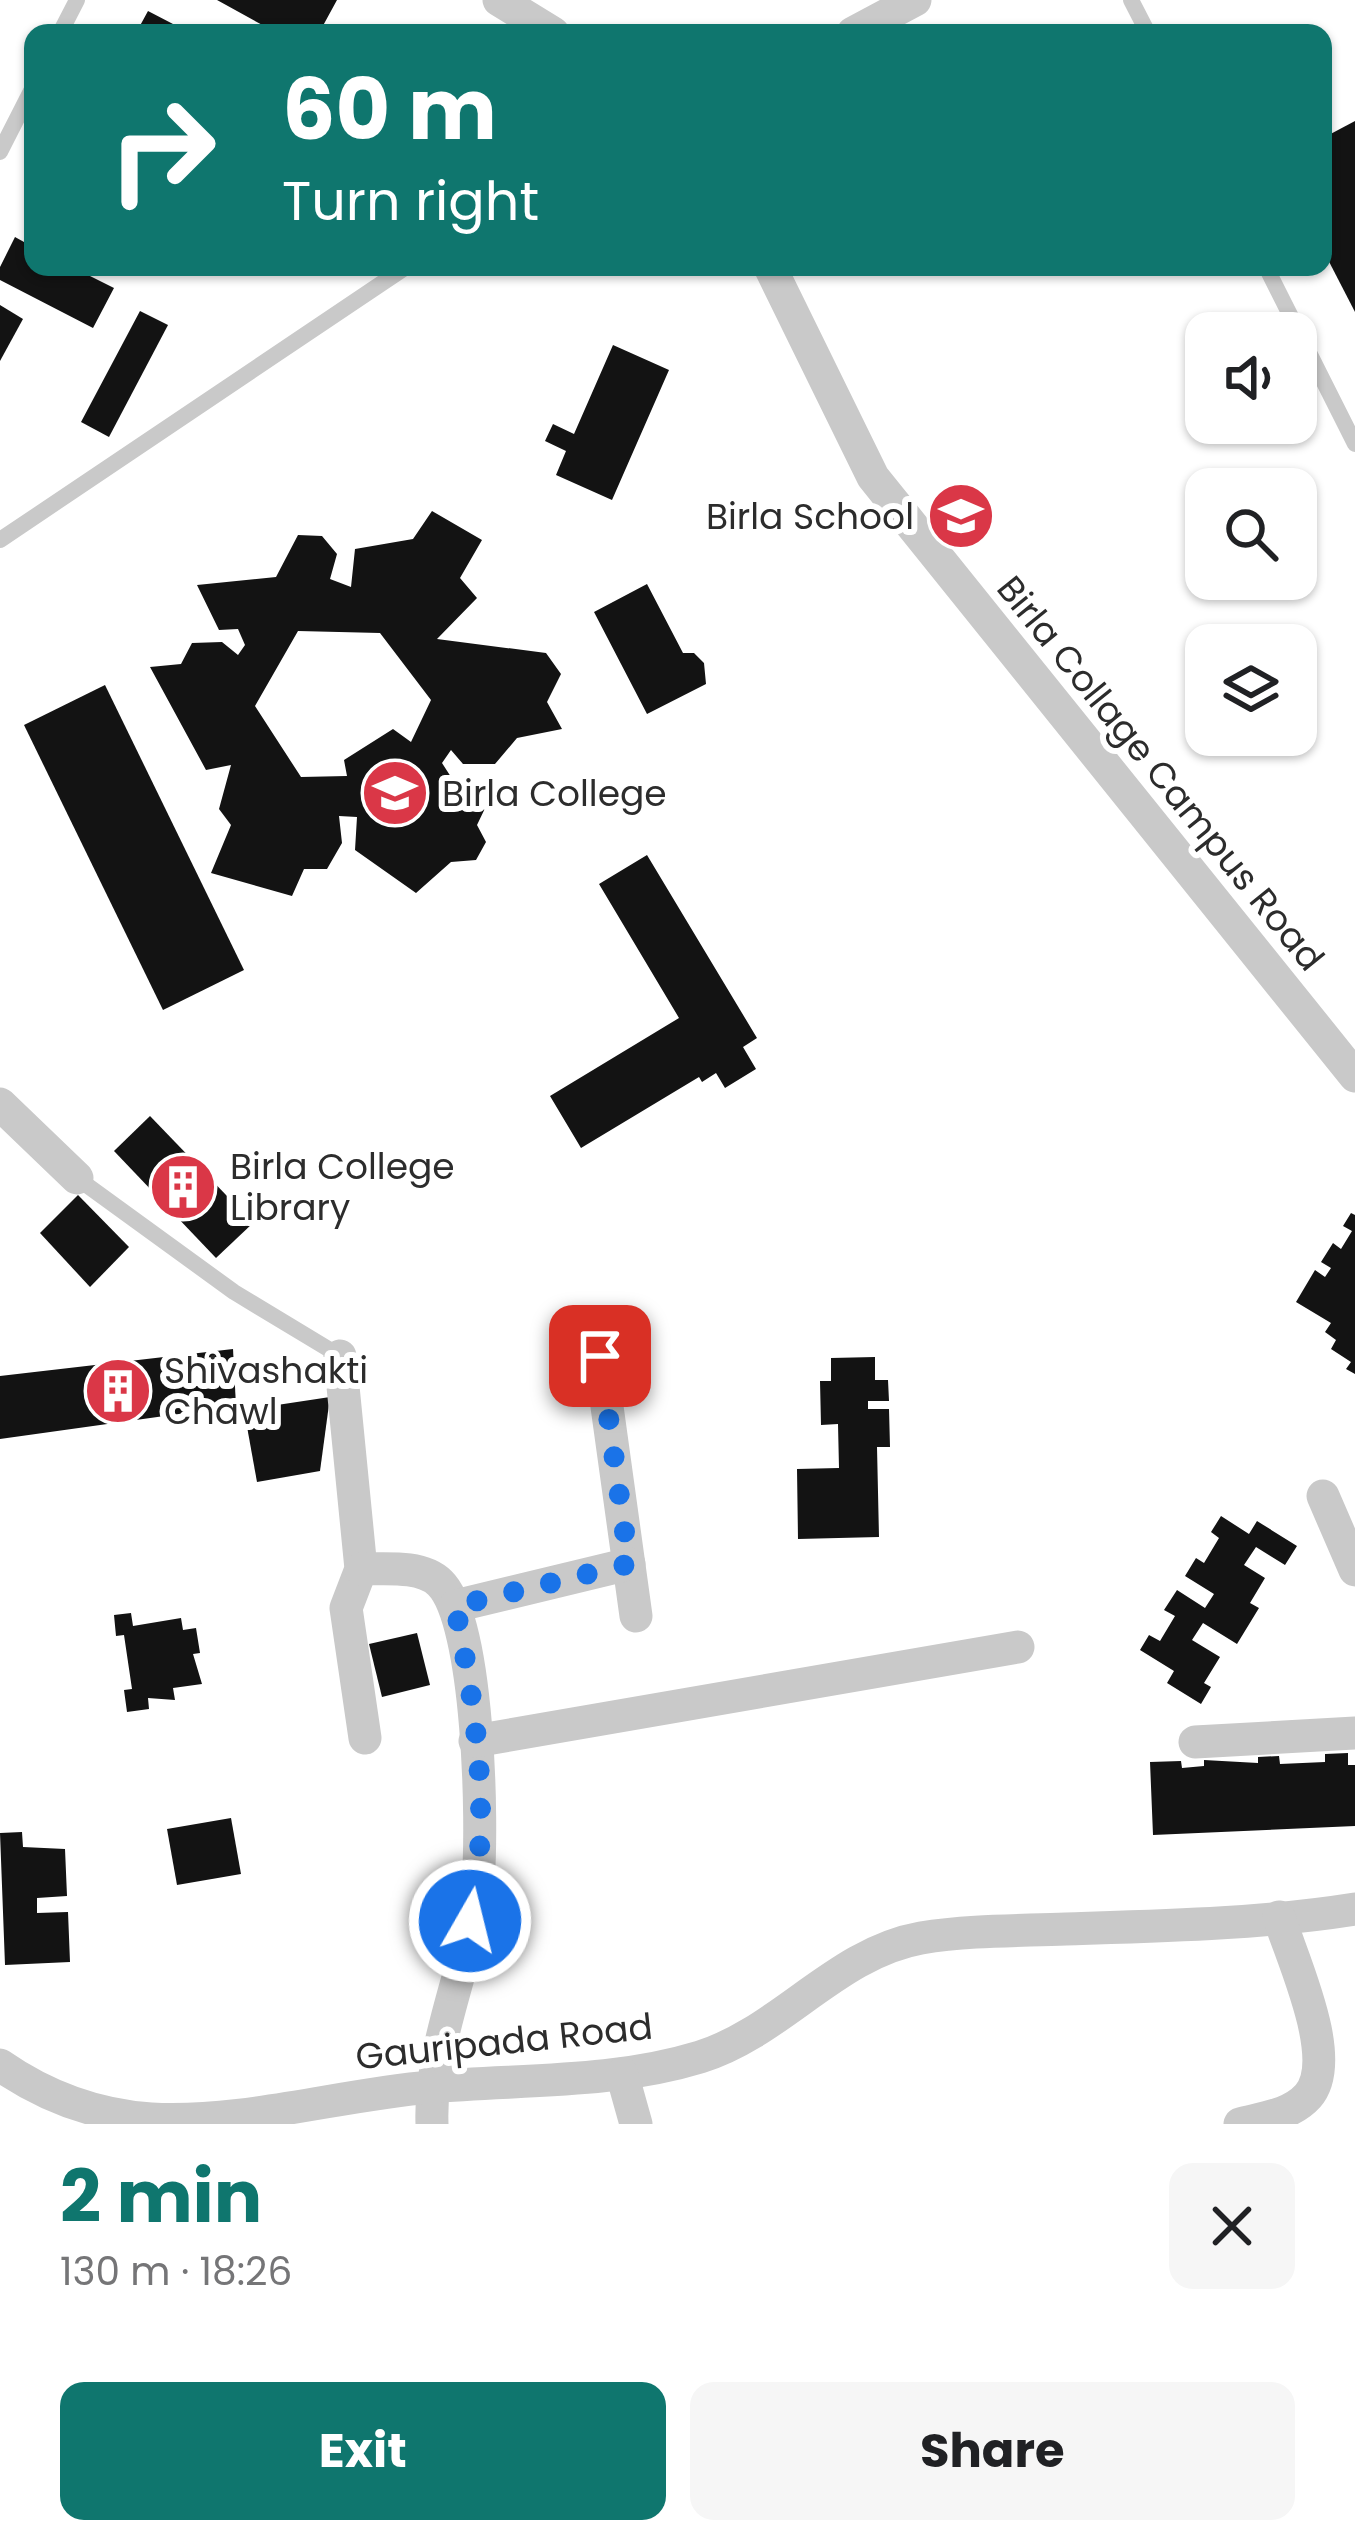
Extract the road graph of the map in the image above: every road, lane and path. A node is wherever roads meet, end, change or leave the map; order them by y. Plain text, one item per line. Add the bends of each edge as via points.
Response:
1 (499, 0) edge
2 (915, 0) edge
3 (538, 24) edge
4 (870, 24) edge
5 (24, 105) edge
6 (0, 152) edge
7 (393, 276) edge
8 (774, 276) edge
9 (1271, 276) edge
10 (1355, 444) edge
11 (0, 540) edge
12 (1355, 1076) edge
13 (0, 1104) edge
14 (77, 1178) joint
15 (340, 1355) joint
16 (600, 1356) dead end
17 (1323, 1496) dead end
18 (629, 1564) junction
19 (361, 1569) junction
20 (1355, 1570) edge
21 (455, 1606) junction
22 (636, 1616) dead end
23 (1018, 1647) dead end
24 (1355, 1733) edge
25 (365, 1738) dead end
26 (475, 1741) junction
27 (1195, 1742) dead end
28 (1355, 1910) edge
29 (1279, 1917) junction
30 (0, 2065) edge
31 (622, 2074) junction
32 (430, 2087) junction
33 (198, 2121) edge
34 (432, 2124) edge
35 (636, 2124) edge
36 (1240, 2124) edge

1 - 3 street
2 - 4 street
5 - 6 lane
7 - 11 lane
8 - 12 street, Birla Collage Campus Road via 873,477
9 - 10 lane
13 - 14 street
14 - 15 lane via 234,1292
15 - 19 street
16 - 18 street
17 - 20 street
18 - 21 street
18 - 22 street
19 - 21 street via 407,1570 439,1581
19 - 25 street via 346,1608
21 - 26 street
23 - 26 street
24 - 27 street
26 - 32 street via 478,1883
28 - 29 street, Gauripada Road
29 - 31 street, Gauripada Road via 916,1939 861,1959 752,2035 701,2057
29 - 36 street via 1321,2049 1319,2075 1289,2111
30 - 33 street, Gauripada Road via 43,2094 99,2111
31 - 32 street, Gauripada Road
31 - 35 street
32 - 33 street, Gauripada Road
32 - 34 street

